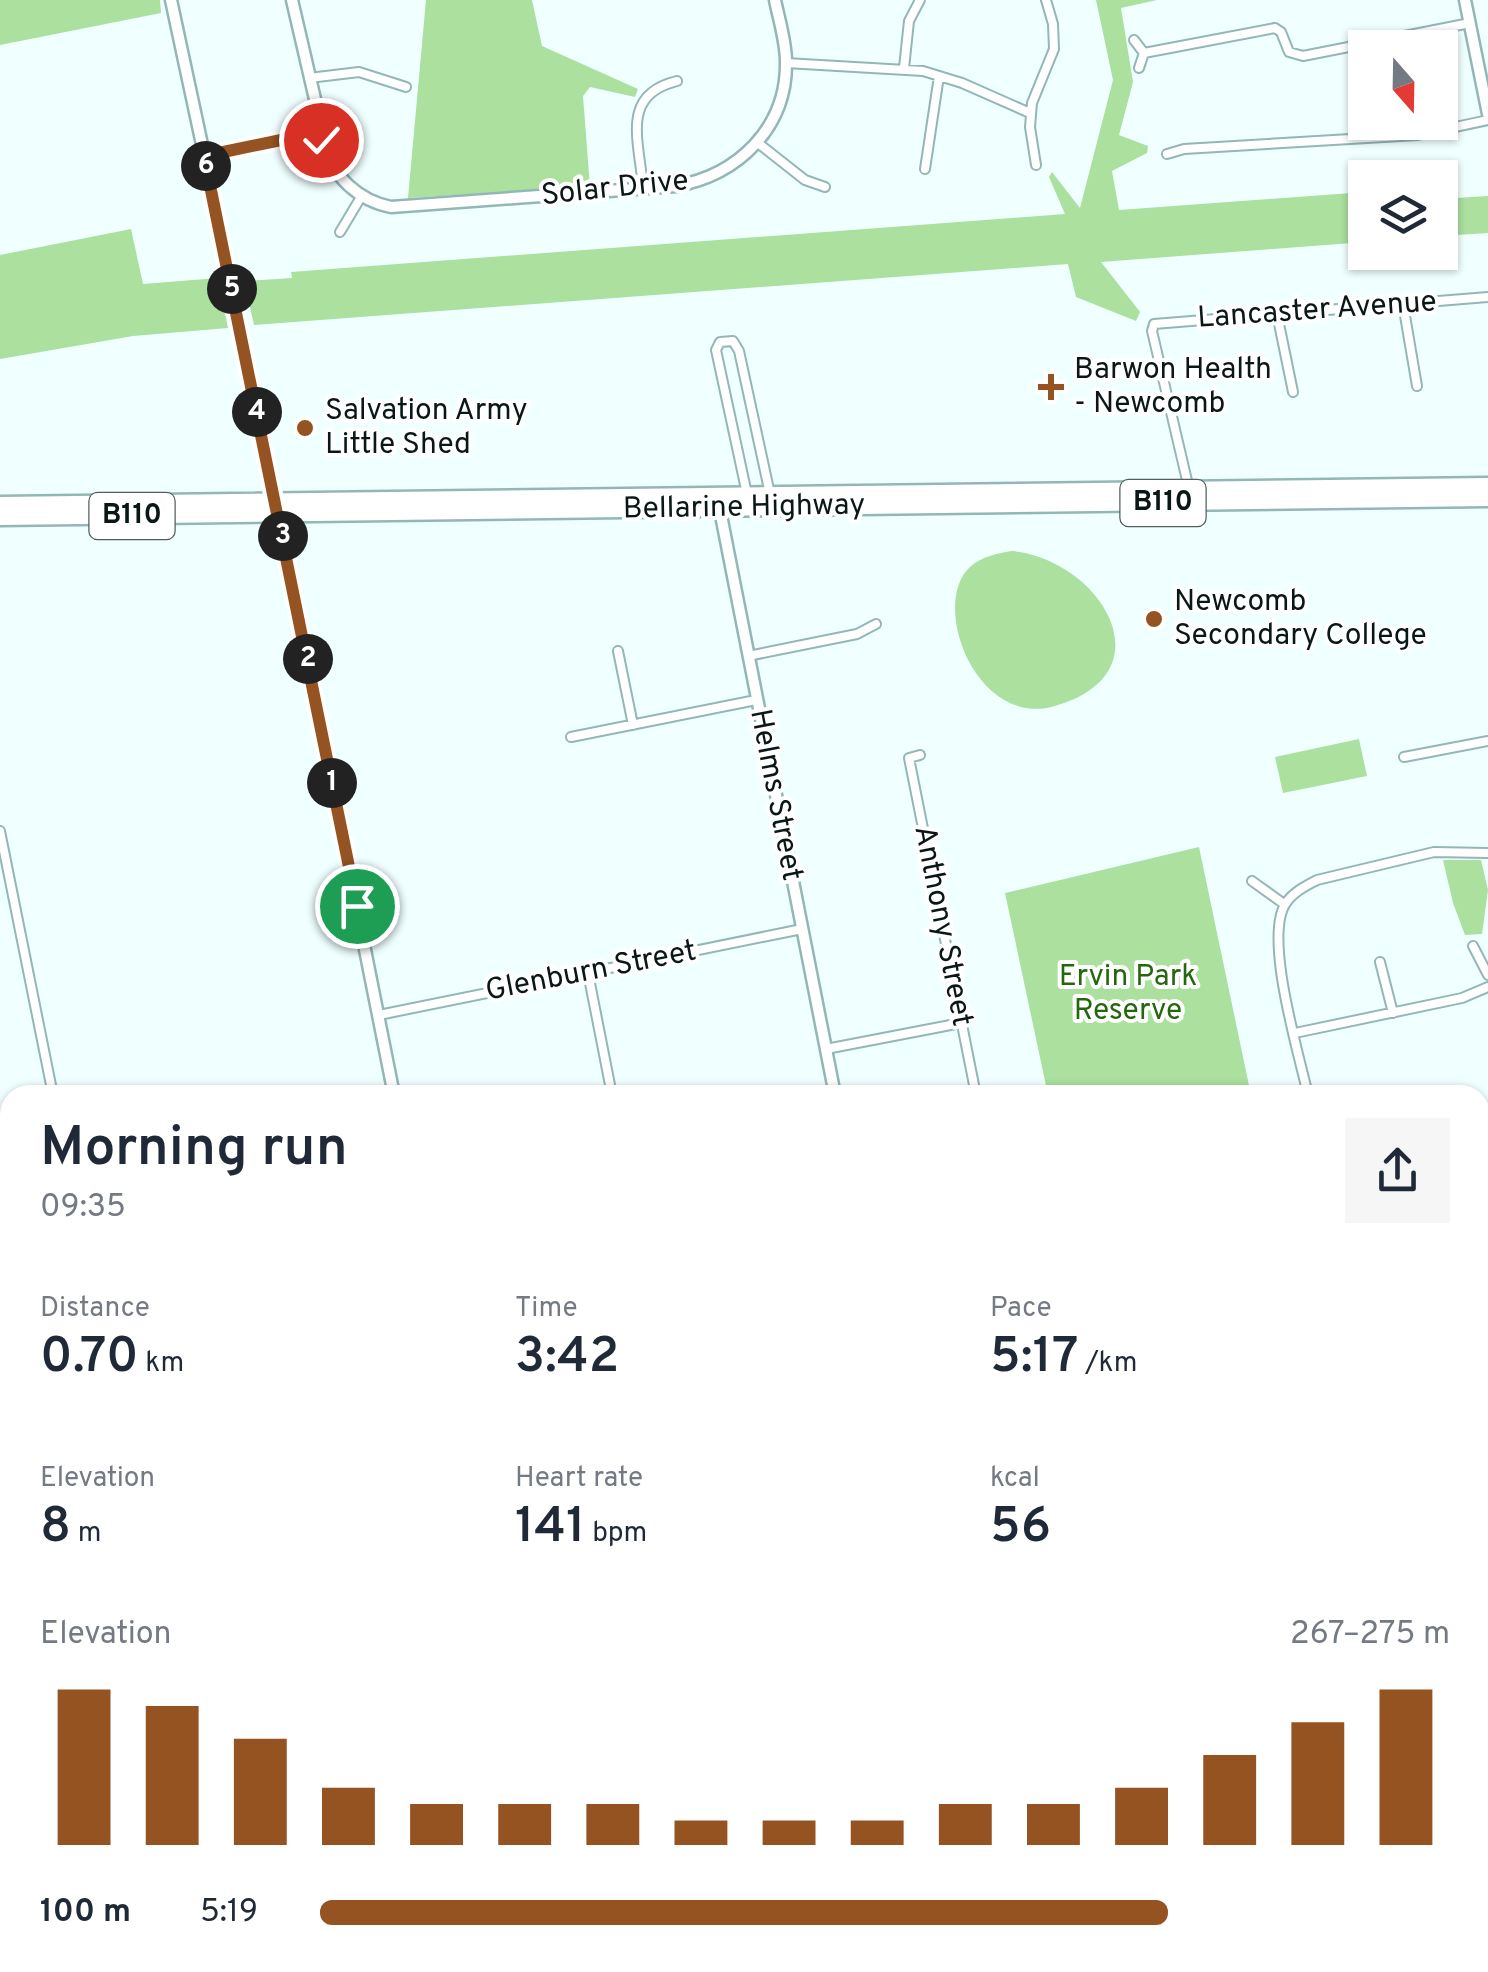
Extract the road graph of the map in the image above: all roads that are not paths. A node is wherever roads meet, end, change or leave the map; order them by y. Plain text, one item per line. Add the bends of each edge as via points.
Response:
1 (171, 0) edge
2 (292, 0) edge
3 (775, 0) edge
4 (920, 0) edge
5 (1046, 0) edge
6 (1465, 0) edge
7 (1470, 23) junction
8 (1134, 40) dead end
9 (1144, 53) junction
10 (786, 63) junction
11 (904, 68) junction
12 (1139, 68) dead end
13 (939, 76) junction
14 (309, 78) junction
15 (677, 81) dead end
16 (406, 88) dead end
17 (1030, 113) junction
18 (1488, 117) edge
19 (1458, 125) edge
20 (315, 133) junction
21 (1348, 139) edge
22 (758, 142) junction
23 (1167, 154) dead end
24 (204, 156) junction
25 (1036, 166) dead end
26 (924, 169) dead end
27 (825, 188) dead end
28 (643, 189) junction
29 (361, 196) junction
30 (340, 232) dead end
31 (1488, 297) edge
32 (1403, 304) junction
33 (1277, 314) junction
34 (1418, 386) dead end
35 (1293, 392) dead end
36 (1488, 485) edge
37 (1189, 488) junction
38 (747, 494) junction
39 (770, 494) junction
40 (1488, 499) edge
41 (718, 502) junction
42 (0, 504) edge
43 (276, 507) junction
44 (0, 518) edge
45 (876, 624) dead end
46 (618, 651) dead end
47 (748, 656) junction
48 (756, 700) junction
49 (633, 725) junction
50 (571, 737) dead end
51 (1488, 740) edge
52 (920, 755) dead end
53 (1404, 758) dead end
54 (0, 831) edge
55 (1488, 853) edge
56 (1252, 881) dead end
57 (1284, 904) junction
58 (802, 929) junction
59 (1473, 946) dead end
60 (1380, 962) dead end
61 (588, 973) junction
62 (1488, 975) edge
63 (1488, 987) edge
64 (1393, 1013) junction
65 (379, 1015) junction
66 (961, 1023) junction
67 (1295, 1033) junction
68 (826, 1050) junction
69 (51, 1085) edge
70 (392, 1085) edge
71 (610, 1085) edge
72 (833, 1085) edge
73 (974, 1085) edge
74 (1306, 1085) edge

1 - 24 street
2 - 14 street
3 - 10 street, Solar Drive
4 - 11 street via 909,21
5 - 17 street via 1054,49
6 - 7 street
7 - 9 street via 1303,56 1289,52 1275,28
7 - 18 street
8 - 9 street
9 - 12 street
10 - 11 street
10 - 22 street, Solar Drive via 783,94
11 - 13 street
13 - 17 street
13 - 26 street
14 - 16 street via 360,72
14 - 20 street
15 - 28 street via 648,92 640,104
17 - 25 street
18 - 19 street
20 - 24 street
20 - 29 street via 343,182
21 - 23 street
22 - 27 street
22 - 28 street, Solar Drive via 706,180
24 - 43 street
28 - 29 street, Solar Drive via 404,207
29 - 30 street
31 - 32 street, Lancaster Avenue
32 - 33 street, Lancaster Avenue
32 - 34 street
33 - 35 street
33 - 37 street, Lancaster Avenue via 1154,324
36 - 37 highway, Bellarine Highway / B110
37 - 39 highway, Bellarine Highway / B110
38 - 39 highway, Bellarine Highway / B110
38 - 39 street via 716,350 728,339 740,350
38 - 41 highway, Bellarine Highway / B110
40 - 41 highway, Bellarine Highway / B110
41 - 43 highway, Bellarine Highway / B110
41 - 47 street, Helms Street
42 - 43 highway, Bellarine Highway / B110
43 - 44 highway, Bellarine Highway / B110
43 - 65 street
45 - 47 street via 855,635
46 - 49 street
47 - 48 street, Helms Street
48 - 49 street
48 - 58 street, Helms Street
49 - 50 street
51 - 53 street
52 - 66 street, Anthony Street via 905,757
54 - 69 street
55 - 57 street via 1434,852 1317,880
56 - 57 street
57 - 67 street via 1277,951
58 - 61 street, Glenburn Street
58 - 68 street, Helms Street
59 - 62 street
60 - 64 street
61 - 65 street, Glenburn Street
61 - 71 street
63 - 64 street
64 - 67 street
65 - 70 street
66 - 68 street
66 - 73 street, Anthony Street
67 - 74 street
68 - 72 street, Helms Street

